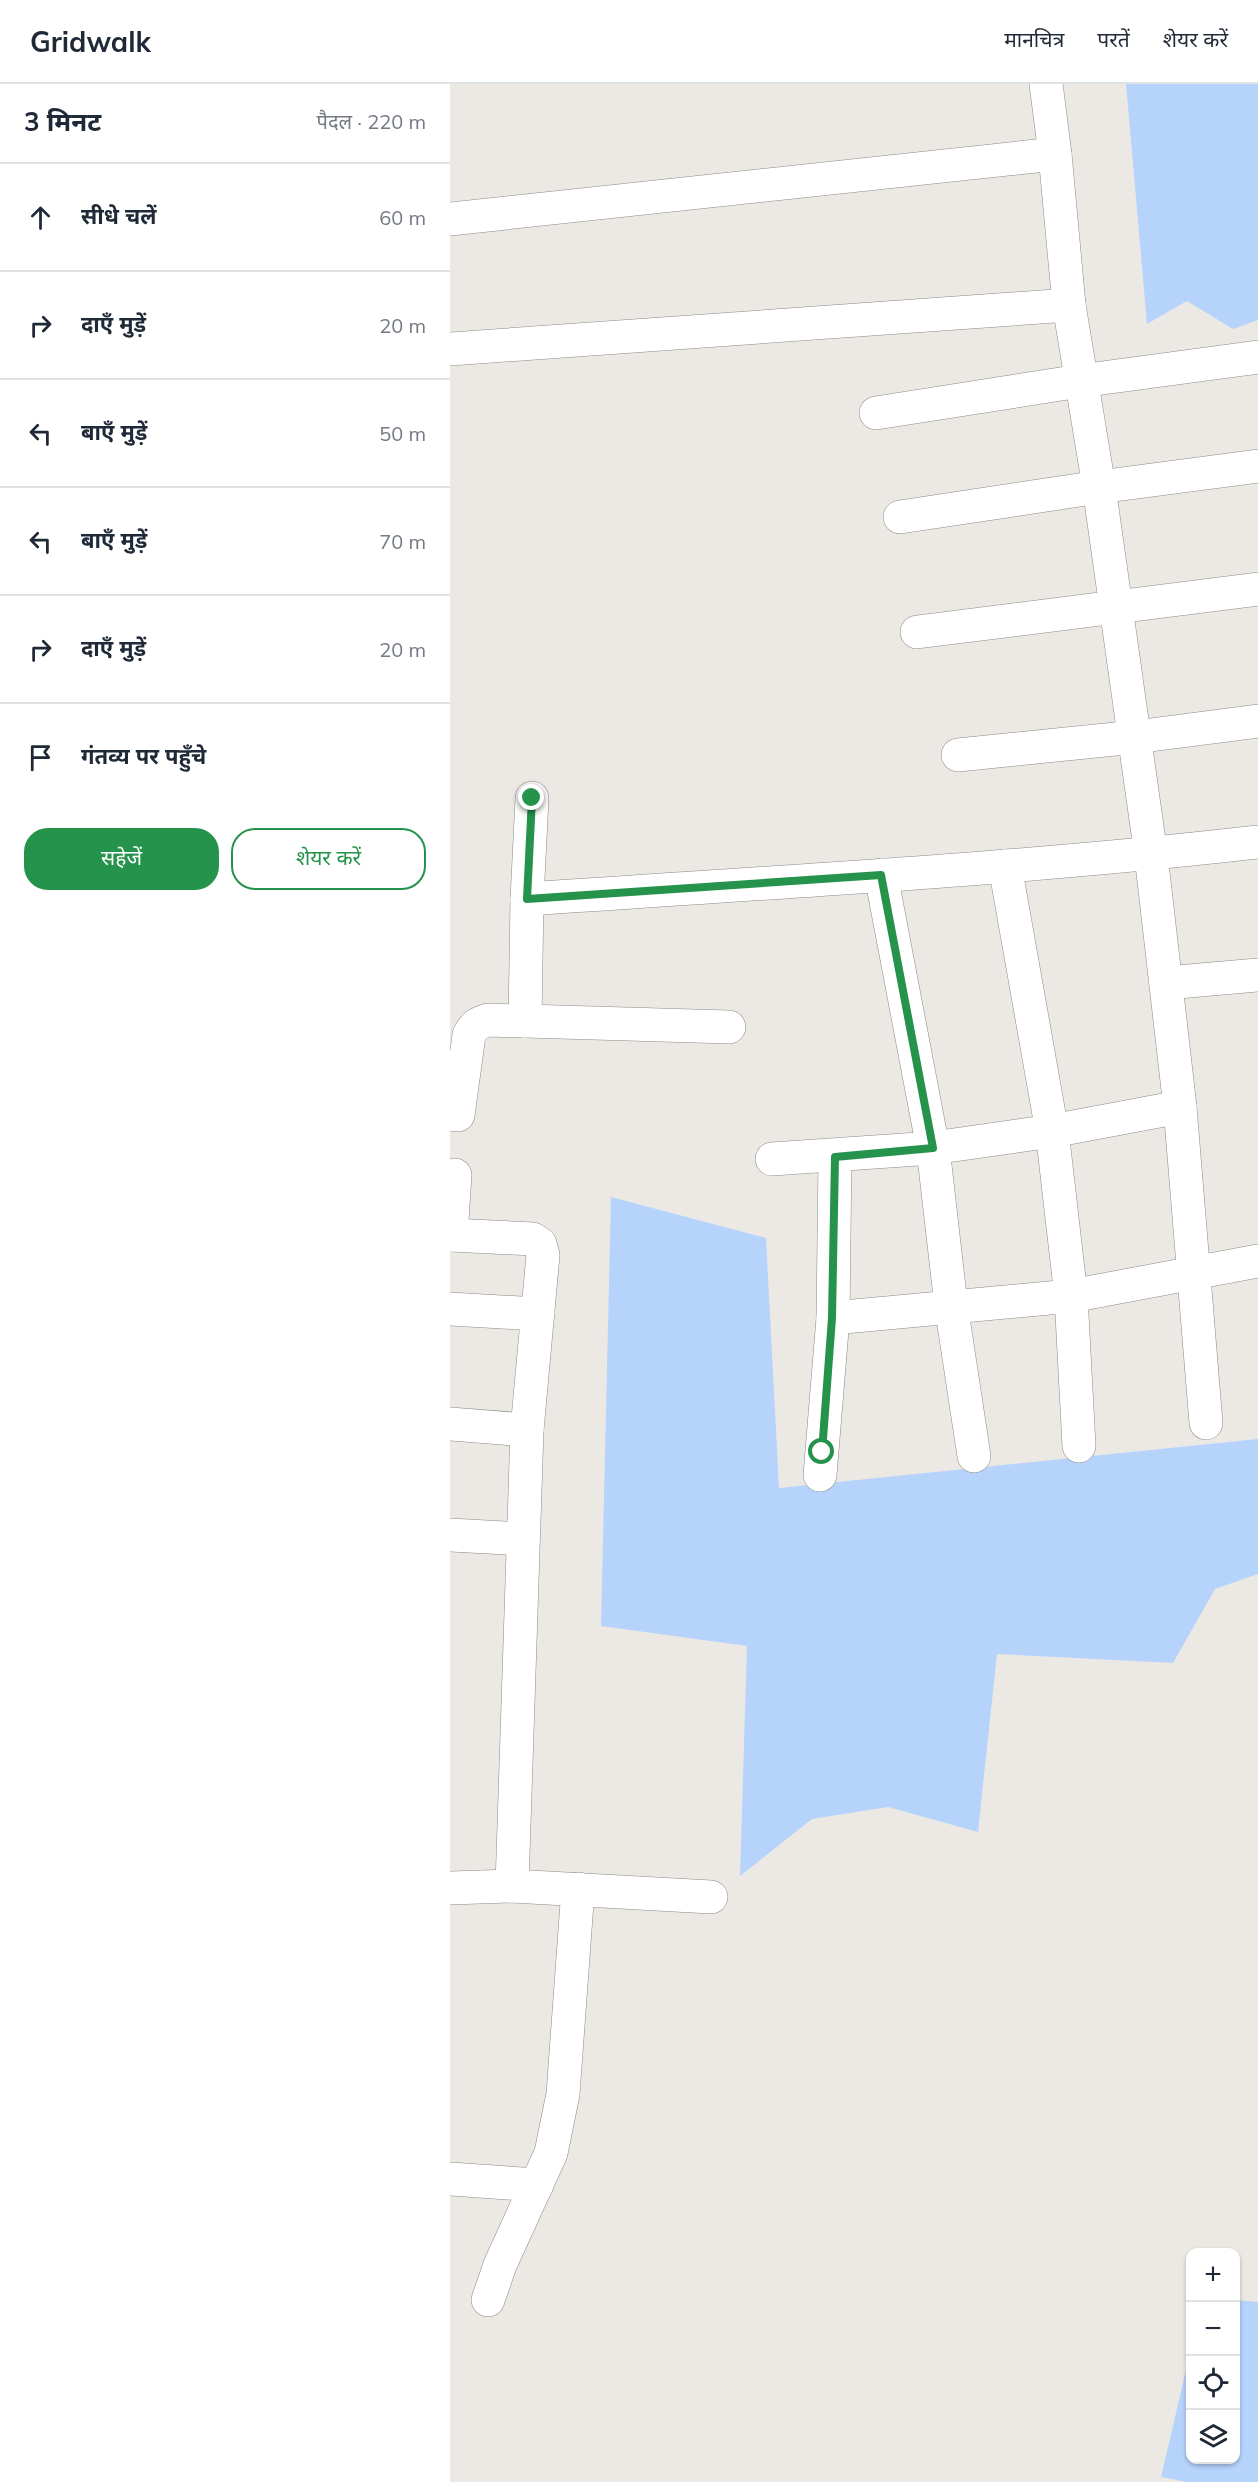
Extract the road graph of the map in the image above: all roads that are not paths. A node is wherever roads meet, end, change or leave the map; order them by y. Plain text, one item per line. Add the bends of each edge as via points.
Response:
1 (1046, 84) edge
2 (1055, 154) junction
3 (450, 219) edge
4 (1069, 305) junction
5 (450, 349) edge
6 (1258, 357) edge
7 (1080, 381) junction
8 (876, 413) dead end
9 (1258, 466) edge
10 (1099, 487) junction
11 (900, 518) dead end
12 (1258, 589) edge
13 (1115, 606) junction
14 (917, 632) dead end
15 (1258, 721) edge
16 (1135, 737) junction
17 (958, 754) dead end
18 (532, 798) dead end
19 (1258, 843) edge
20 (1151, 855) junction
21 (1005, 866) junction
22 (881, 875) junction
23 (527, 899) junction
24 (1258, 975) edge
25 (1166, 983) junction
26 (525, 1021) junction
27 (729, 1027) dead end
28 (1180, 1107) junction
29 (450, 1114) edge
30 (1052, 1131) junction
31 (933, 1148) junction
32 (835, 1157) junction
33 (772, 1160) dead end
34 (454, 1175) dead end
35 (451, 1235) edge
36 (1258, 1261) edge
37 (1193, 1272) junction
38 (1071, 1296) junction
39 (951, 1305) junction
40 (450, 1309) edge
41 (538, 1314) junction
42 (832, 1318) junction
43 (1206, 1423) dead end
44 (450, 1424) edge
45 (527, 1430) junction
46 (1079, 1446) dead end
47 (974, 1456) dead end
48 (820, 1474) dead end
49 (450, 1535) edge
50 (523, 1539) junction
51 (512, 1886) junction
52 (450, 1888) edge
53 (578, 1889) junction
54 (711, 1897) dead end
55 (450, 2179) edge
56 (537, 2185) junction
57 (488, 2300) dead end

1 - 2 street
2 - 3 street
2 - 4 street
4 - 5 street
4 - 7 street
6 - 7 street
7 - 8 street
7 - 10 street
9 - 10 street
10 - 11 street
10 - 13 street
12 - 13 street
13 - 14 street
13 - 16 street
15 - 16 street
16 - 17 street
16 - 20 street
18 - 23 street
19 - 20 street
20 - 21 street
20 - 25 street
21 - 22 street
21 - 30 street
22 - 23 street
22 - 31 street
23 - 26 street
24 - 25 street
25 - 28 street
26 - 27 street
26 - 29 street via 488,1020 473,1027 458,1115
28 - 30 street
28 - 37 street
30 - 31 street
30 - 38 street
31 - 32 street
31 - 39 street
32 - 33 street
32 - 42 street
34 - 35 street
35 - 41 street via 533,1239 540,1244 543,1256
36 - 37 street
37 - 38 street
37 - 43 street
38 - 39 street
38 - 46 street
39 - 42 street
39 - 47 street
40 - 41 street
41 - 45 street
42 - 48 street
44 - 45 street
45 - 50 street
49 - 50 street
50 - 51 street
51 - 52 street
51 - 53 street
53 - 54 street
53 - 56 street via 563,2094 551,2153
55 - 56 street
56 - 57 street

